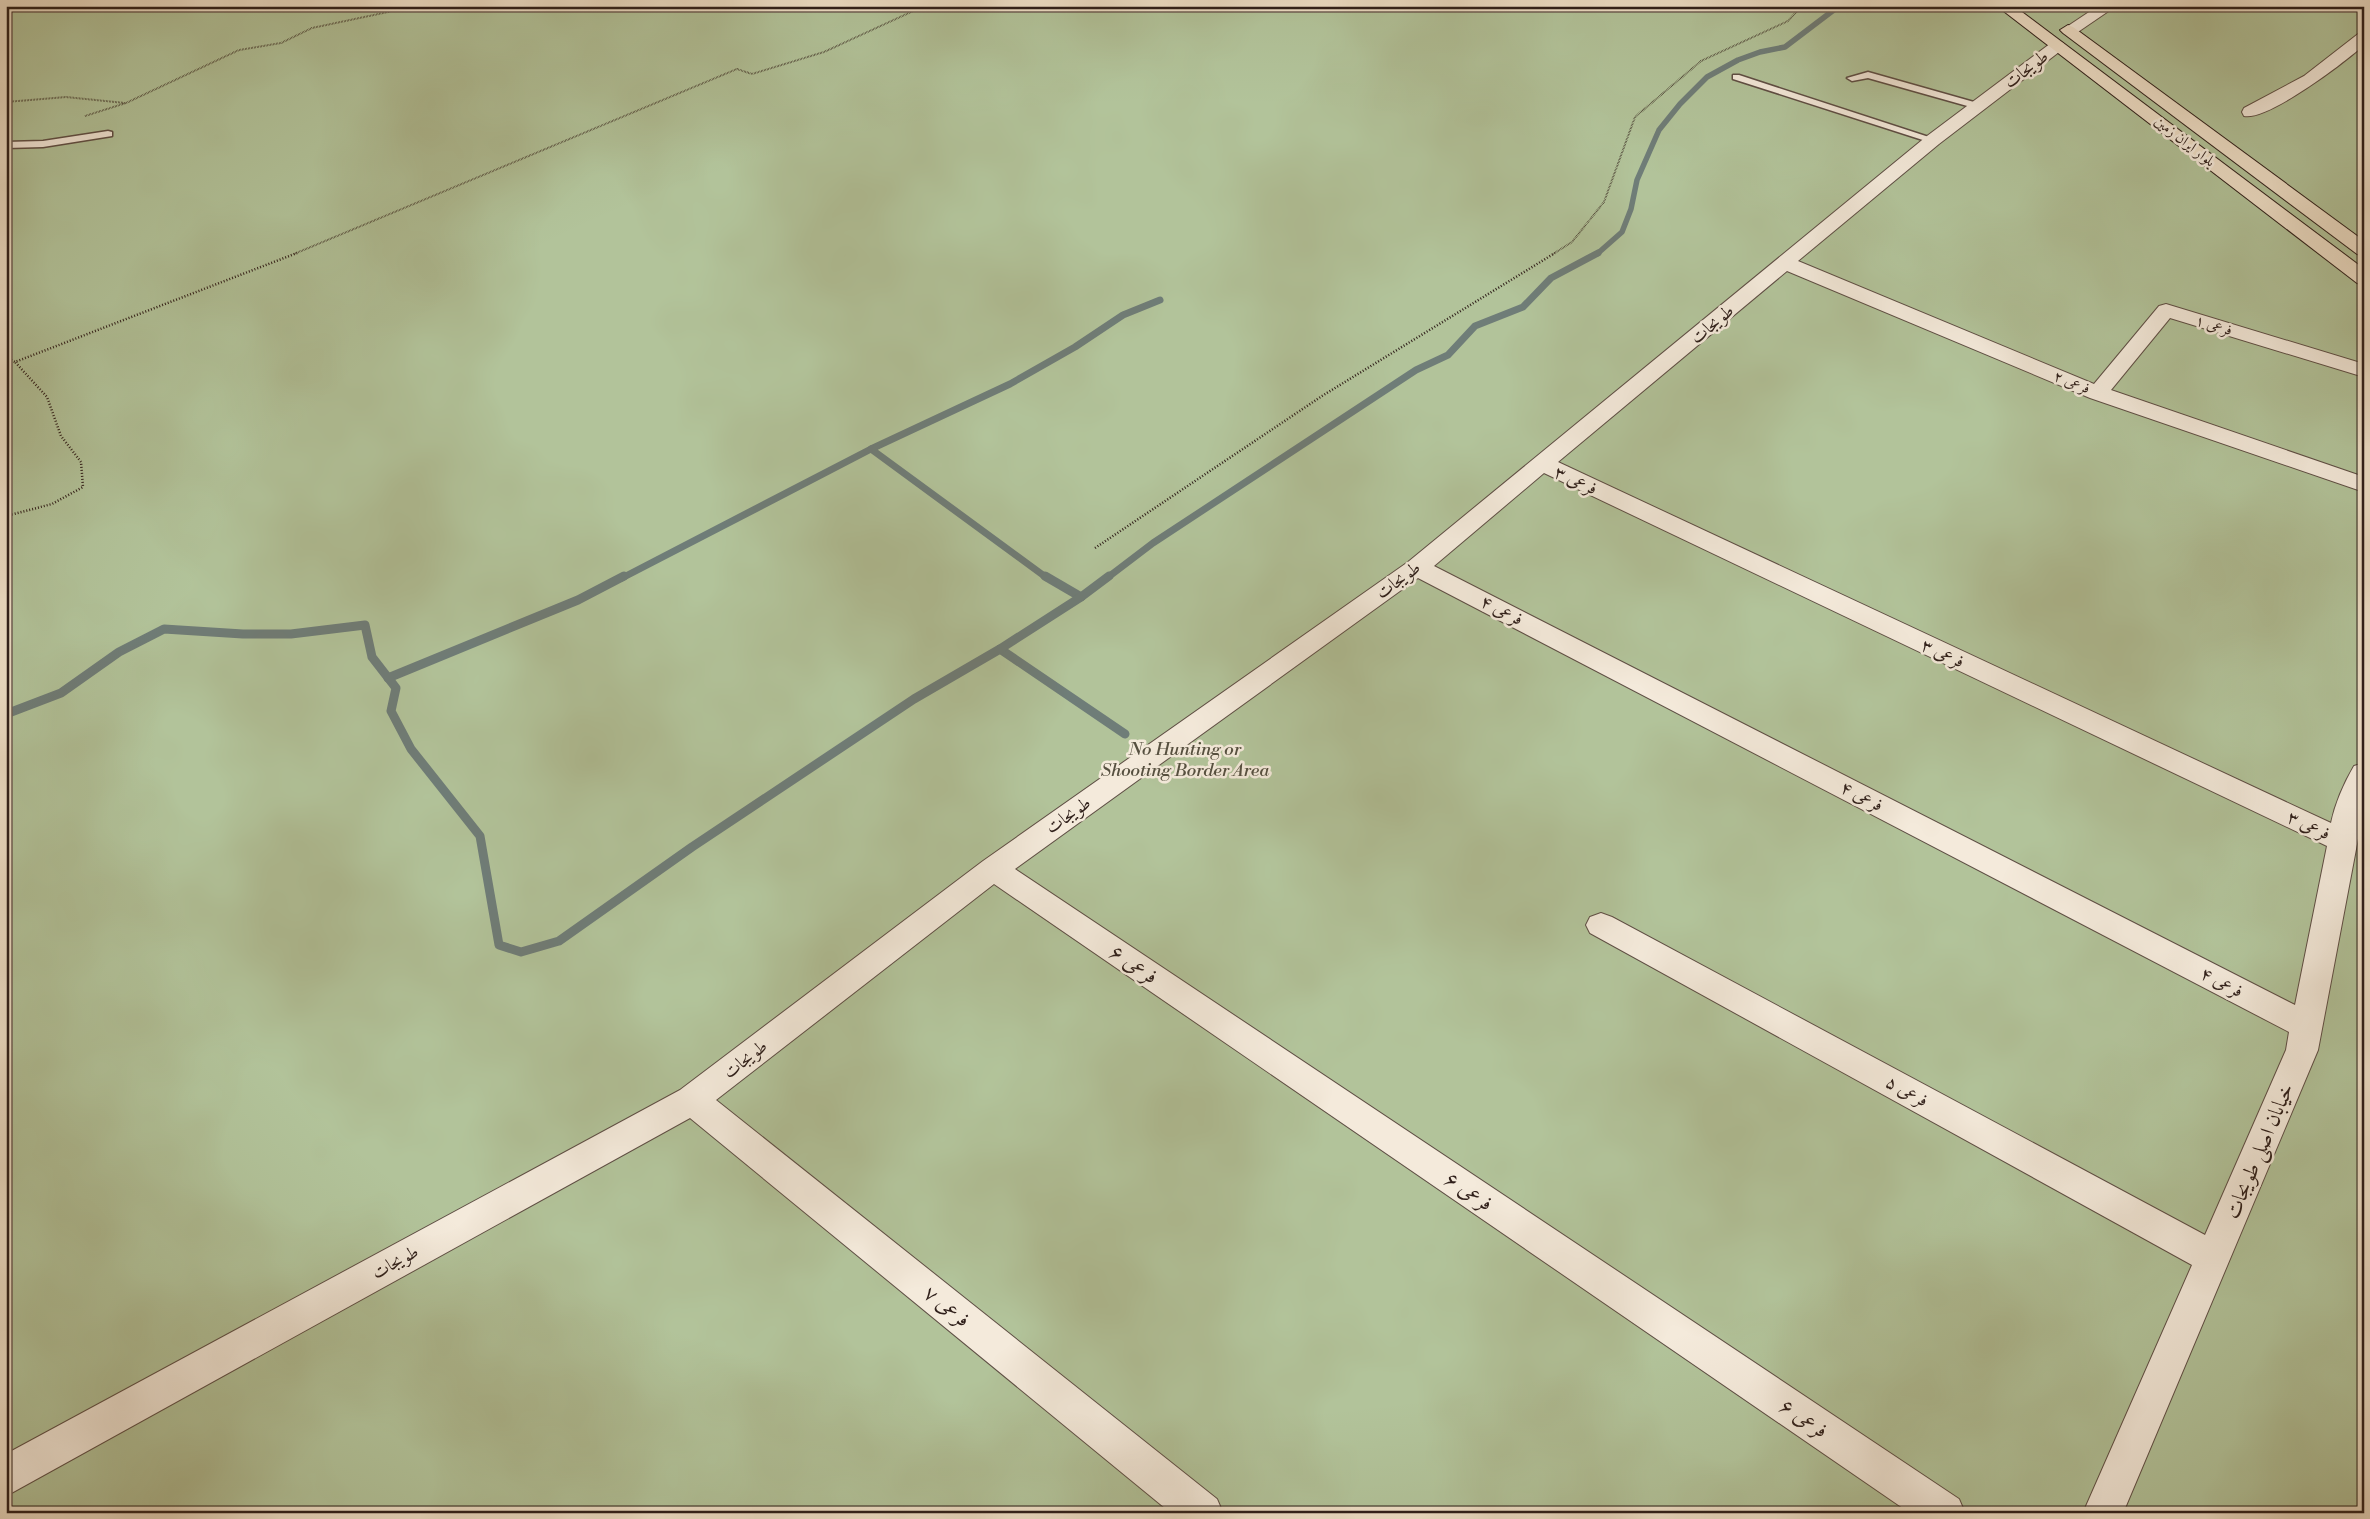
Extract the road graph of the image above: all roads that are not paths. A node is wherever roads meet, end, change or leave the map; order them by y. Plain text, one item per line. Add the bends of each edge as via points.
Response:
1 (2004, 6) edge
2 (2109, 6) edge
3 (2061, 33) junction
4 (2364, 37) edge
5 (1736, 77) dead end
6 (1852, 78) dead end
7 (1978, 106) junction
8 (2250, 112) dead end
9 (108, 134) dead end
10 (1933, 140) junction
11 (6, 145) edge
12 (2364, 250) edge
13 (1785, 263) junction
14 (2364, 279) edge
15 (2364, 371) edge
16 (2098, 393) junction
17 (1543, 464) junction
18 (2364, 485) edge
19 (1417, 567) junction
20 (2364, 773) edge
21 (2343, 841) junction
22 (993, 869) junction
23 (1601, 925) dead end
24 (2306, 1026) junction
25 (692, 1100) junction
26 (2213, 1258) junction
27 (6, 1476) edge
28 (1203, 1513) edge
29 (1945, 1513) edge
30 (2102, 1513) edge

1 - 3 main road, بلوار ایران زمین
2 - 3 street, طویجات
3 - 7 street, طویجات
3 - 12 main road, بلوار ایران زمین
3 - 14 main road, بلوار ایران زمین
4 - 8 street via 2336,63
5 - 10 lane
6 - 7 lane via 1868,75
7 - 10 street, طویجات
9 - 11 lane via 43,144
10 - 13 street, طویجات
13 - 16 street, فرعی ۲
13 - 17 street, طویجات
15 - 16 street, فرعی ۱ via 2166,310
16 - 18 street, فرعی ۲
17 - 19 street, طویجات
17 - 21 street, فرعی ۳
19 - 22 street, طویجات
19 - 24 street, فرعی ۴
20 - 21 street, خیابان اصلی طویجات via 2348,811
21 - 24 street, خیابان اصلی طویجات
22 - 25 street, طویجات
22 - 29 street, فرعی ۶
23 - 26 street, فرعی ۵
24 - 26 street, خیابان اصلی طویجات via 2302,1050
25 - 27 street, طویجات
25 - 28 street, فرعی ۷
26 - 30 street, خیابان اصلی طویجات

